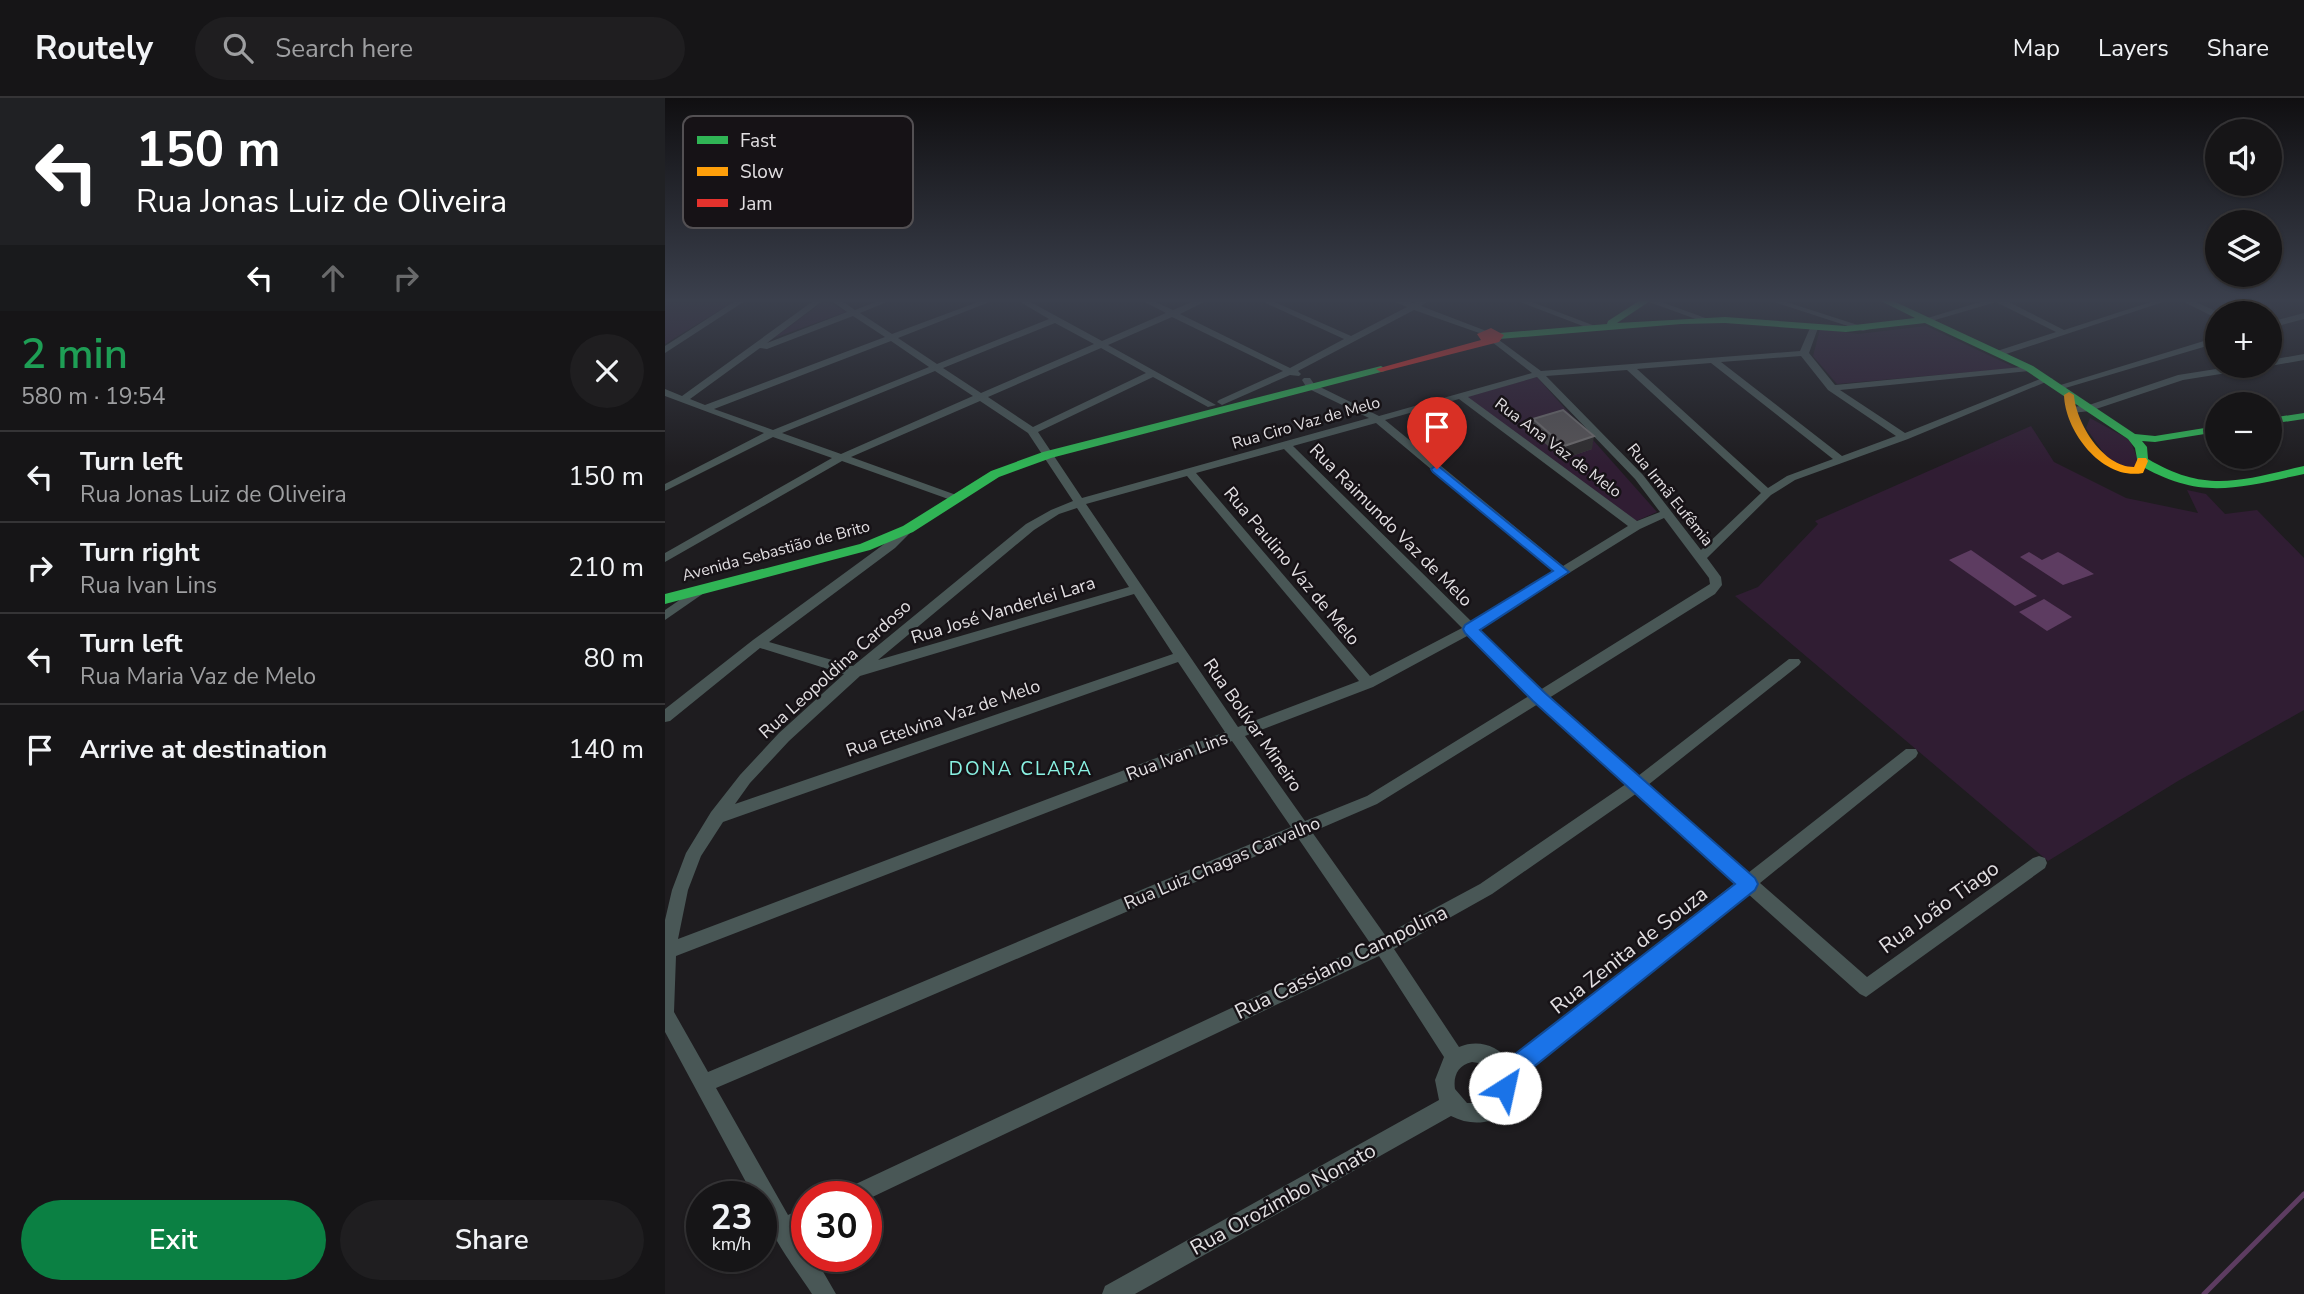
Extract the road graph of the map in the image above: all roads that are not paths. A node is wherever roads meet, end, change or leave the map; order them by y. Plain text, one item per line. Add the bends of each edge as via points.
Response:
1 (744, 355) edge
2 (847, 355) edge
3 (915, 355) edge
4 (968, 355) edge
5 (1075, 355) edge
6 (1120, 355) edge
7 (1256, 355) edge
8 (1321, 355) edge
9 (1419, 355) edge
10 (1515, 355) edge
11 (1776, 355) edge
12 (1805, 355) edge
13 (2004, 355) edge
14 (2174, 355) edge
15 (2304, 357) edge
16 (1711, 359) junction
17 (2282, 361) edge
18 (1629, 367) junction
19 (935, 368) junction
20 (2029, 368) junction
21 (1289, 372) junction
22 (1153, 373) junction
23 (2205, 373) edge
24 (1539, 374) junction
25 (1311, 383) junction
26 (1831, 388) junction
27 (665, 392) edge
28 (2062, 393) junction
29 (982, 396) junction
30 (1461, 396) junction
31 (684, 399) junction
32 (1217, 403) junction
33 (2090, 408) junction
34 (705, 410) junction
35 (2304, 416) edge
36 (1378, 419) junction
37 (2282, 419) edge
38 (1032, 431) junction
39 (2205, 432) edge
40 (773, 433) junction
41 (1904, 437) junction
42 (1287, 446) junction
43 (2142, 446) junction
44 (1045, 451) junction
45 (840, 458) junction
46 (1840, 459) junction
47 (2304, 470) edge
48 (1189, 472) junction
49 (665, 488) edge
50 (1767, 493) junction
51 (949, 496) junction
52 (1081, 502) junction
53 (1667, 513) junction
54 (1636, 526) junction
55 (908, 529) junction
56 (1701, 557) junction
57 (665, 558) edge
58 (1562, 572) junction
59 (1137, 589) junction
60 (665, 590) edge
61 (700, 590) junction
62 (1711, 591) joint
63 (665, 599) edge
64 (665, 616) edge
65 (1470, 629) junction
66 (758, 643) junction
67 (1181, 656) junction
68 (1794, 662) dead end
69 (855, 672) junction
70 (1368, 683) junction
71 (1539, 697) junction
72 (665, 717) edge
73 (1236, 734) junction
74 (1911, 753) dead end
75 (1638, 783) junction
76 (717, 817) junction
77 (1301, 829) junction
78 (2039, 863) dead end
79 (1749, 884) junction
80 (1382, 946) junction
81 (666, 952) edge
82 (1866, 988) joint
83 (1456, 1059) junction
84 (1505, 1076) junction
85 (705, 1083) junction
86 (1452, 1104) junction
87 (882, 1182) edge
88 (791, 1224) edge
89 (783, 1228) junction
90 (825, 1294) edge
91 (1114, 1294) edge

1 - 31 street
2 - 34 street
3 - 19 street
4 - 19 street
5 - 29 street
6 - 22 street
7 - 21 street
8 - 21 street
9 - 25 street, Avenida Sebastião de Brito
10 - 24 street, Rua Irmã Eufêmia
11 - 16 street, Rua Ciro Vaz de Melo
12 - 26 street
13 - 20 street
14 - 28 street
15 - 17 street
16 - 18 street, Rua Ciro Vaz de Melo
16 - 46 street
18 - 24 street, Rua Ciro Vaz de Melo
18 - 50 street
19 - 29 street
19 - 40 street
20 - 26 street
20 - 28 street
21 - 25 street
21 - 32 street
22 - 32 street
22 - 38 street
23 - 33 street
24 - 30 street, Rua Ciro Vaz de Melo
24 - 53 street, Rua Irmã Eufêmia via 1639,477
25 - 32 street, Avenida Sebastião de Brito
25 - 36 street
25 - 44 street, Avenida Sebastião de Brito
26 - 41 street
27 - 31 street
28 - 33 street
28 - 41 street
28 - 43 street via 2095,451 2108,463 2130,472 2139,470
29 - 38 street
29 - 45 street
30 - 36 street, Rua Ciro Vaz de Melo
30 - 54 street, Rua Ana Vaz de Melo
31 - 34 street
32 - 44 street, Avenida Sebastião de Brito
33 - 43 street
34 - 40 street
35 - 37 street
36 - 42 street, Rua Ciro Vaz de Melo
36 - 58 street
38 - 44 street, Rua Bolívar Mineiro
39 - 43 street
40 - 45 street
40 - 49 street
41 - 46 street
42 - 48 street, Rua Ciro Vaz de Melo
42 - 65 street, Rua Raimundo Vaz de Melo
43 - 47 street via 2167,479 2207,489
44 - 51 street, Avenida Sebastião de Brito via 992,468
44 - 52 street, Rua Bolívar Mineiro
45 - 51 street
45 - 57 street
46 - 50 street
48 - 52 street, Rua Ciro Vaz de Melo
48 - 70 street, Rua Paulino Vaz de Melo
50 - 56 street
51 - 55 street, Avenida Sebastião de Brito
51 - 60 street, Avenida Sebastião de Brito via 861,541
52 - 59 street, Rua Bolívar Mineiro
52 - 69 street, Rua Leopoldina Cardoso via 1030,527
53 - 54 street, Rua Ivan Lins
53 - 56 street, Rua Irmã Eufêmia
54 - 58 street, Rua Ivan Lins
55 - 61 street, Avenida Sebastião de Brito via 865,547
55 - 66 street
56 - 62 street, Rua Irmã Eufêmia via 1715,577
58 - 65 street, Rua Ivan Lins
59 - 67 street, Rua Bolívar Mineiro
59 - 69 street, Rua José Vanderlei Lara
61 - 63 street, Avenida Sebastião de Brito
61 - 64 street
62 - 71 street, Rua Luiz Chagas Carvalho
65 - 70 street, Rua Ivan Lins
65 - 71 street, Rua Raimundo Vaz de Melo
66 - 69 street
66 - 72 street
67 - 73 street, Rua Bolívar Mineiro
67 - 76 street, Rua Etelvina Vaz de Melo
68 - 75 street, Rua Cassiano Campolina
69 - 76 street, Rua Leopoldina Cardoso via 784,737
70 - 73 street, Rua Ivan Lins
71 - 75 street, Rua Raimundo Vaz de Melo
71 - 77 street, Rua Luiz Chagas Carvalho via 1372,800
73 - 77 street, Rua Bolívar Mineiro
73 - 81 street, Rua Ivan Lins
74 - 79 street, Rua Zenita de Souza
75 - 79 street, Rua Raimundo Vaz de Melo
75 - 80 street, Rua Cassiano Campolina via 1486,889
76 - 81 street, Rua Leopoldina Cardoso via 694,853 680,890
77 - 80 street, Rua Bolívar Mineiro
77 - 85 street, Rua Luiz Chagas Carvalho
78 - 82 street, Rua João Tiago
79 - 82 street, Rua Raimundo Vaz de Melo
79 - 84 street, Rua Zenita de Souza
80 - 83 street, Rua Bolívar Mineiro
80 - 87 street, Rua Cassiano Campolina
81 - 85 street, Rua Leopoldina Cardoso via 666,1014
83 - 84 street via 1465,1053 1485,1053 1501,1066
83 - 86 street via 1445,1077
84 - 86 street via 1502,1098 1482,1114 1461,1111
85 - 89 street, Rua Leopoldina Cardoso
86 - 91 street, Rua Orozimbo Nonato
88 - 89 street
89 - 90 street, Rua Leopoldina Cardoso

